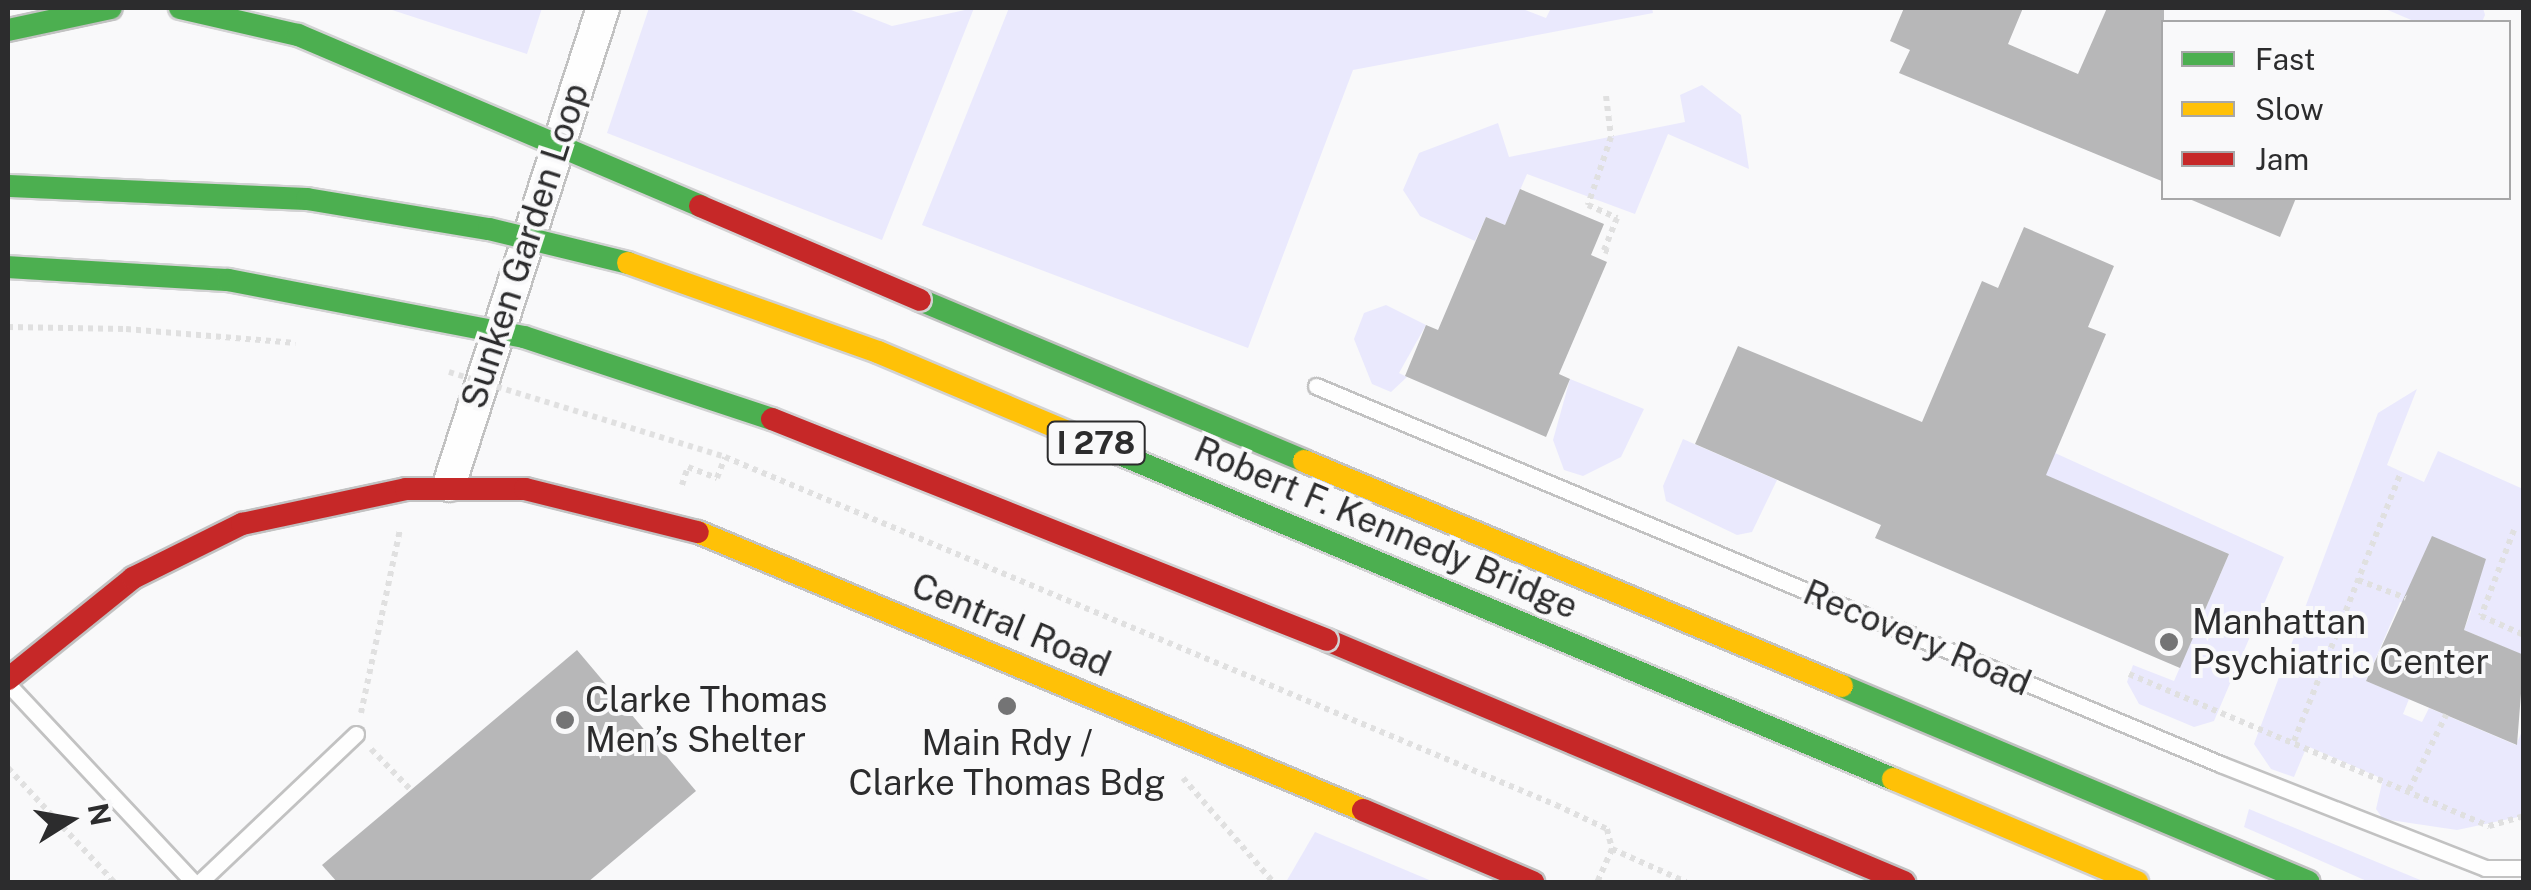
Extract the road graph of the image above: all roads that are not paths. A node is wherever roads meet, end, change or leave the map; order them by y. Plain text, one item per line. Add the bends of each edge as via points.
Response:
1 (111, 8) edge
2 (180, 8) edge
3 (603, 8) edge
4 (8, 30) edge
5 (8, 186) edge
6 (8, 267) edge
7 (1316, 386) dead end
8 (449, 485) junction
9 (8, 682) edge
10 (356, 734) road end
11 (2524, 868) edge
12 (196, 882) edge
13 (1532, 882) edge
14 (1904, 882) edge
15 (2137, 882) edge
16 (2309, 882) edge

1 - 4 main road
2 - 16 main road, bridge via 298,35
3 - 8 street, Sunken Garden Loop
5 - 15 main road, Robert F. Kennedy Bridge / I 278, bridge via 307,199 490,228 668,274 896,359
6 - 14 main road, bridge via 132,270 304,292 524,337 631,368 1327,640
7 - 11 lane, Recovery Road via 2220,764 2485,868
8 - 9 main road, Central Road via 299,507 182,550 87,610
8 - 13 main road, Central Road via 575,496 711,535
9 - 12 lane
10 - 12 lane

